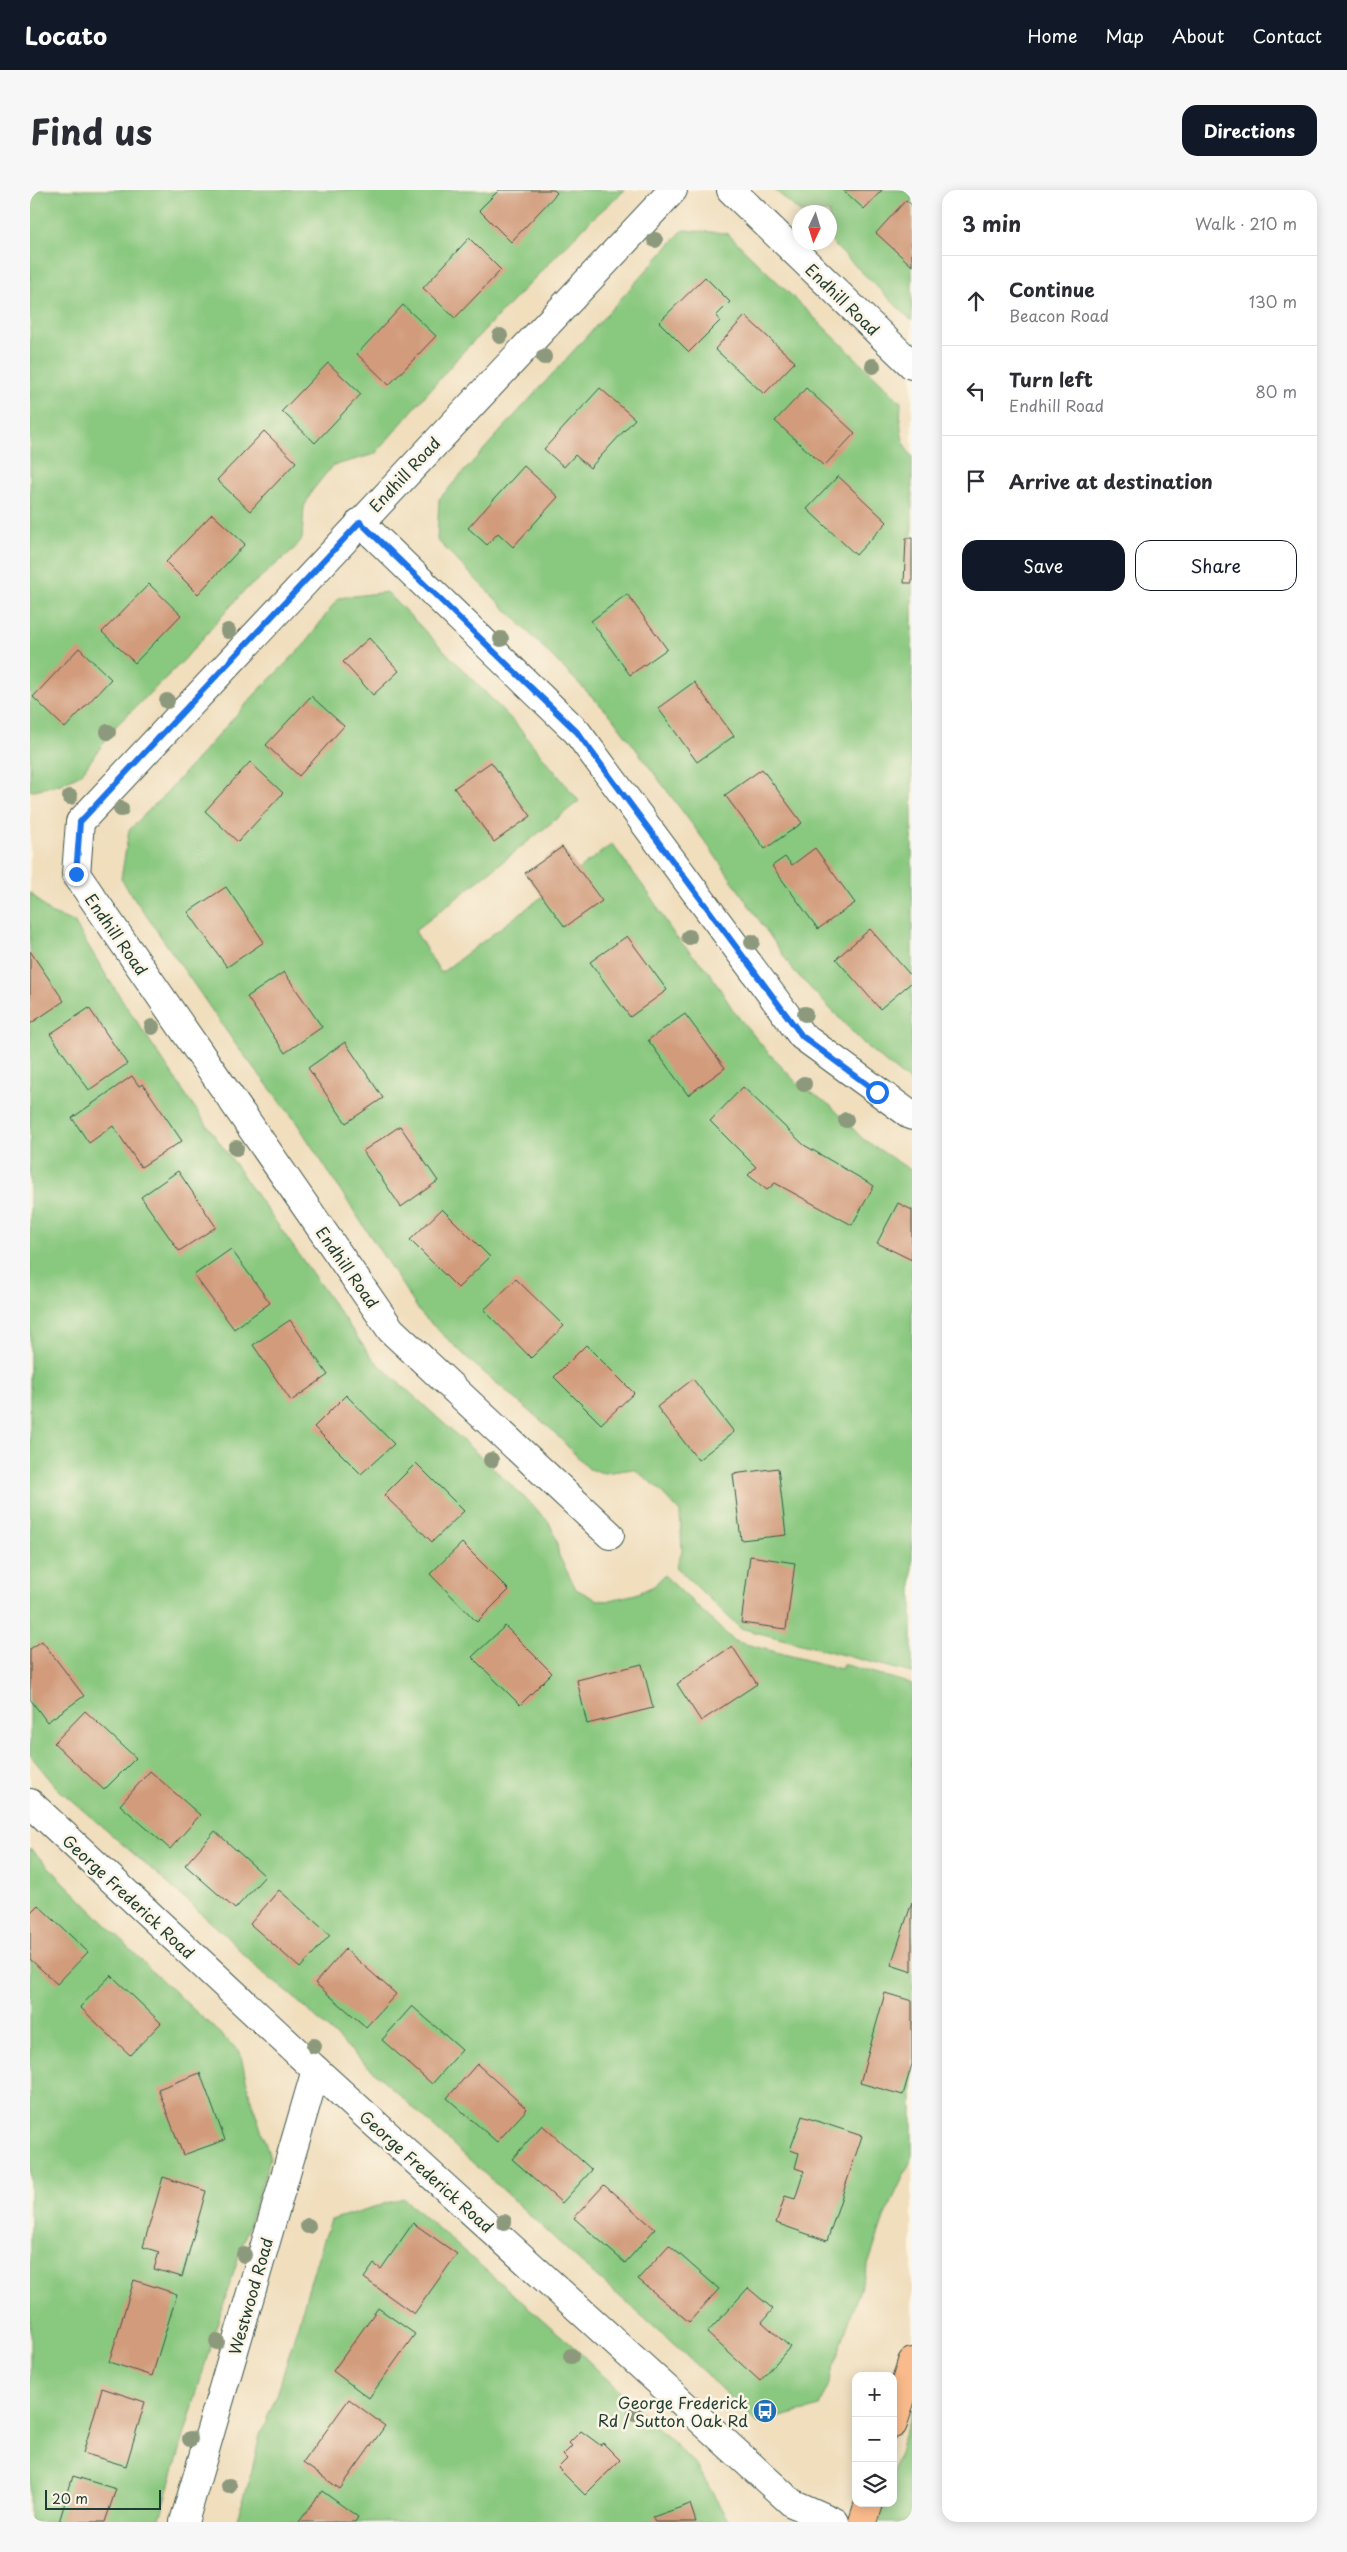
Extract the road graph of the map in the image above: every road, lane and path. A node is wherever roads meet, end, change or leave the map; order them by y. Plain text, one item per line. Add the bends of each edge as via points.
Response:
1 (673, 190) edge
2 (731, 190) edge
3 (912, 365) edge
4 (360, 522) junction
5 (912, 1116) edge
6 (610, 1534) dead end
7 (30, 1803) edge
8 (316, 2070) junction
9 (912, 2362) edge
10 (895, 2417) edge
11 (868, 2507) edge
12 (184, 2522) edge
13 (835, 2522) edge
14 (863, 2522) edge

1 - 4 street, Endhill Road
2 - 3 street, Endhill Road
4 - 5 street via 577,732 802,1036
4 - 6 street, Endhill Road via 80,822 76,874 391,1330
7 - 8 street, George Frederick Road
8 - 12 street, Westwood Road
8 - 13 street, George Frederick Road via 792,2504
9 - 10 main road
11 - 14 main road

